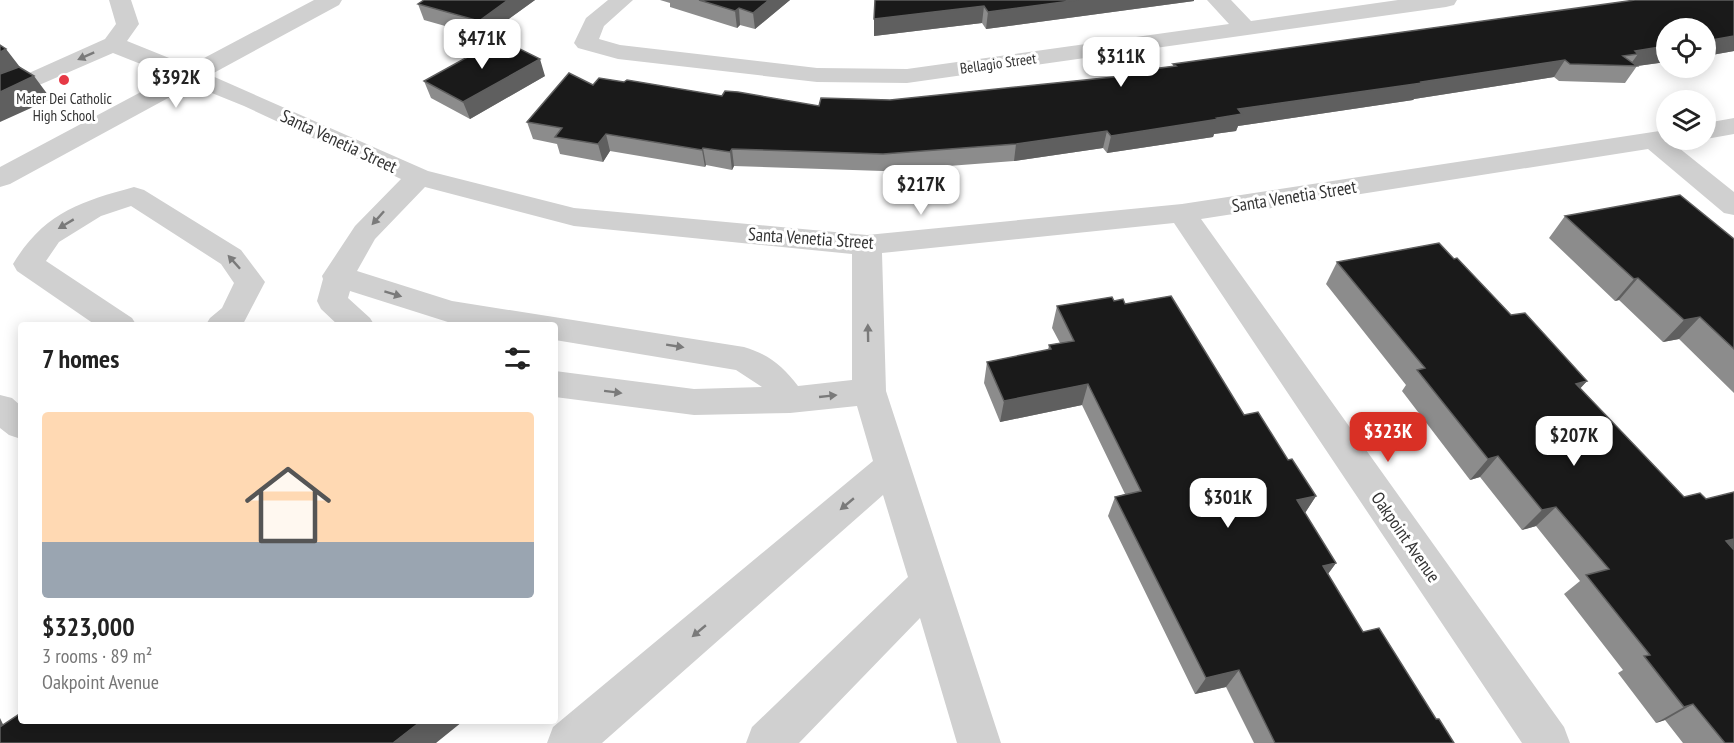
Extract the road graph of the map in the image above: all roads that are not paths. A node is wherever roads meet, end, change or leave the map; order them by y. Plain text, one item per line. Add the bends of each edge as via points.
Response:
1 (120, 0) edge
2 (332, 0) edge
3 (622, 0) edge
4 (1218, 0) edge
5 (1446, 0) edge
6 (1246, 29) junction
7 (113, 44) junction
8 (192, 76) junction
9 (0, 95) edge
10 (1734, 126) edge
11 (1716, 129) edge
12 (1656, 140) edge
13 (1672, 150) edge
14 (419, 177) junction
15 (0, 178) edge
16 (1734, 206) edge
17 (1182, 213) junction
18 (867, 245) junction
19 (337, 276) junction
20 (115, 322) edge
21 (226, 322) edge
22 (355, 322) edge
23 (515, 322) edge
24 (558, 328) edge
25 (558, 384) edge
26 (869, 391) junction
27 (790, 400) junction
28 (0, 408) edge
29 (18, 423) edge
30 (18, 435) edge
31 (0, 445) edge
32 (891, 466) junction
33 (928, 583) junction
34 (569, 743) edge
35 (768, 743) edge
36 (979, 743) edge
37 (1548, 743) edge

1 - 7 street via 128,24
2 - 8 street
3 - 6 street, Bellagio Street via 594,23 586,43 618,52 817,75 907,76
4 - 6 street
5 - 6 street, Bellagio Street
7 - 8 street, Santa Venetia Street
7 -> 9 street
8 - 14 street, Santa Venetia Street
8 - 15 street
10 - 11 street
12 - 17 street, Santa Venetia Street
13 - 16 street
14 - 18 street, Santa Venetia Street via 574,217
14 -> 19 street via 358,241
17 - 18 street, Santa Venetia Street
17 - 37 street, Oakpoint Avenue
26 -> 18 street
19 - 22 street via 332,301
19 -> 23 street via 451,312
21 -> 20 street via 234,315 250,282 231,257 134,196 91,209 49,235 28,264
24 -> 27 street via 744,359 772,376
25 -> 27 street via 694,402
27 -> 26 street
26 - 32 street
28 - 29 street
30 - 31 street
32 - 33 street
32 -> 34 street
33 - 35 street
33 - 36 street

